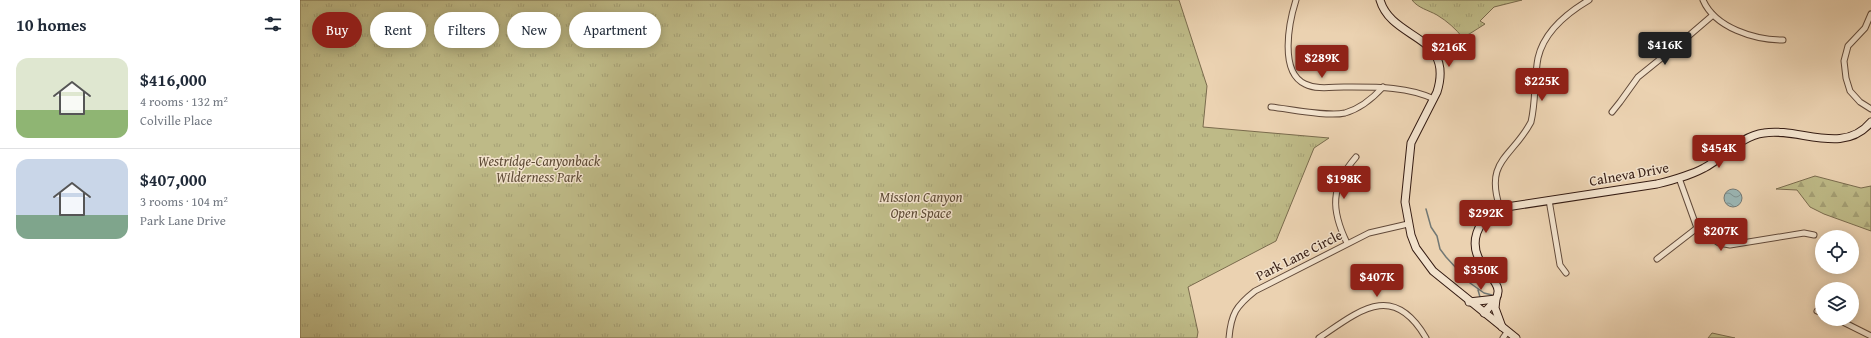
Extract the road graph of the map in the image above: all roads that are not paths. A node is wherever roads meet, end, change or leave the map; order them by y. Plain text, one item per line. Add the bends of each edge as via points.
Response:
1 (1296, 0) edge
2 (1380, 0) edge
3 (1589, 0) edge
4 (1703, 0) edge
5 (1871, 14) edge
6 (1713, 15) junction
7 (1783, 40) dead end
8 (1383, 87) junction
9 (1434, 99) junction
10 (1271, 107) dead end
11 (1871, 109) edge
12 (1612, 112) dead end
13 (1871, 122) edge
14 (1356, 157) dead end
15 (1679, 178) junction
16 (1549, 200) junction
17 (1500, 208) junction
18 (1408, 224) junction
19 (1697, 228) junction
20 (1814, 235) dead end
21 (1347, 243) junction
22 (1657, 259) dead end
23 (1566, 273) dead end
24 (1496, 299) junction
25 (1469, 302) junction
26 (1484, 313) junction
27 (1852, 326) edge
28 (1505, 329) junction
29 (1871, 336) edge
30 (1229, 338) edge
31 (1319, 338) edge
32 (1426, 338) edge
33 (1503, 338) edge
34 (1516, 338) edge

1 - 8 street via 1290,16 1288,54 1290,67 1296,77 1305,84 1318,87
2 - 9 main road via 1388,16 1398,26 1434,51 1438,61 1440,83
3 - 17 street via 1561,20 1545,39 1541,49 1531,122 1500,162 1495,175
4 - 6 street
5 - 11 street via 1865,28 1848,46 1844,61 1850,91
6 - 7 street via 1721,23 1732,28 1769,40
6 - 12 street via 1638,77
8 - 9 street via 1426,95
8 - 10 street via 1370,100 1345,113 1316,113
9 - 18 main road via 1411,143 1405,202
13 - 15 main road, Calneva Drive via 1856,134 1842,139 1774,132 1754,135 1704,168
14 - 21 street via 1346,168 1337,190 1335,210 1339,227
15 - 16 main road, Calneva Drive via 1657,184
15 - 19 street
16 - 17 main road, Calneva Drive
16 - 23 street via 1560,265
17 - 24 main road, Calneva Drive via 1491,212 1482,221 1475,244 1477,256 1496,285
18 - 21 street, Park Lane Circle via 1369,233
18 - 25 main road via 1416,248 1424,260 1444,282
19 - 20 street via 1719,243 1730,245 1804,233
19 - 22 street
21 - 30 street, Park Lane Circle via 1255,291 1242,301 1230,322
24 - 25 main road
24 - 26 main road
24 - 28 main road, Calneva Drive via 1495,308
25 - 26 main road
26 - 28 main road
27 - 29 street
28 - 33 street
28 - 34 main road
31 - 32 street via 1359,311 1373,306 1385,306 1397,308 1408,314

